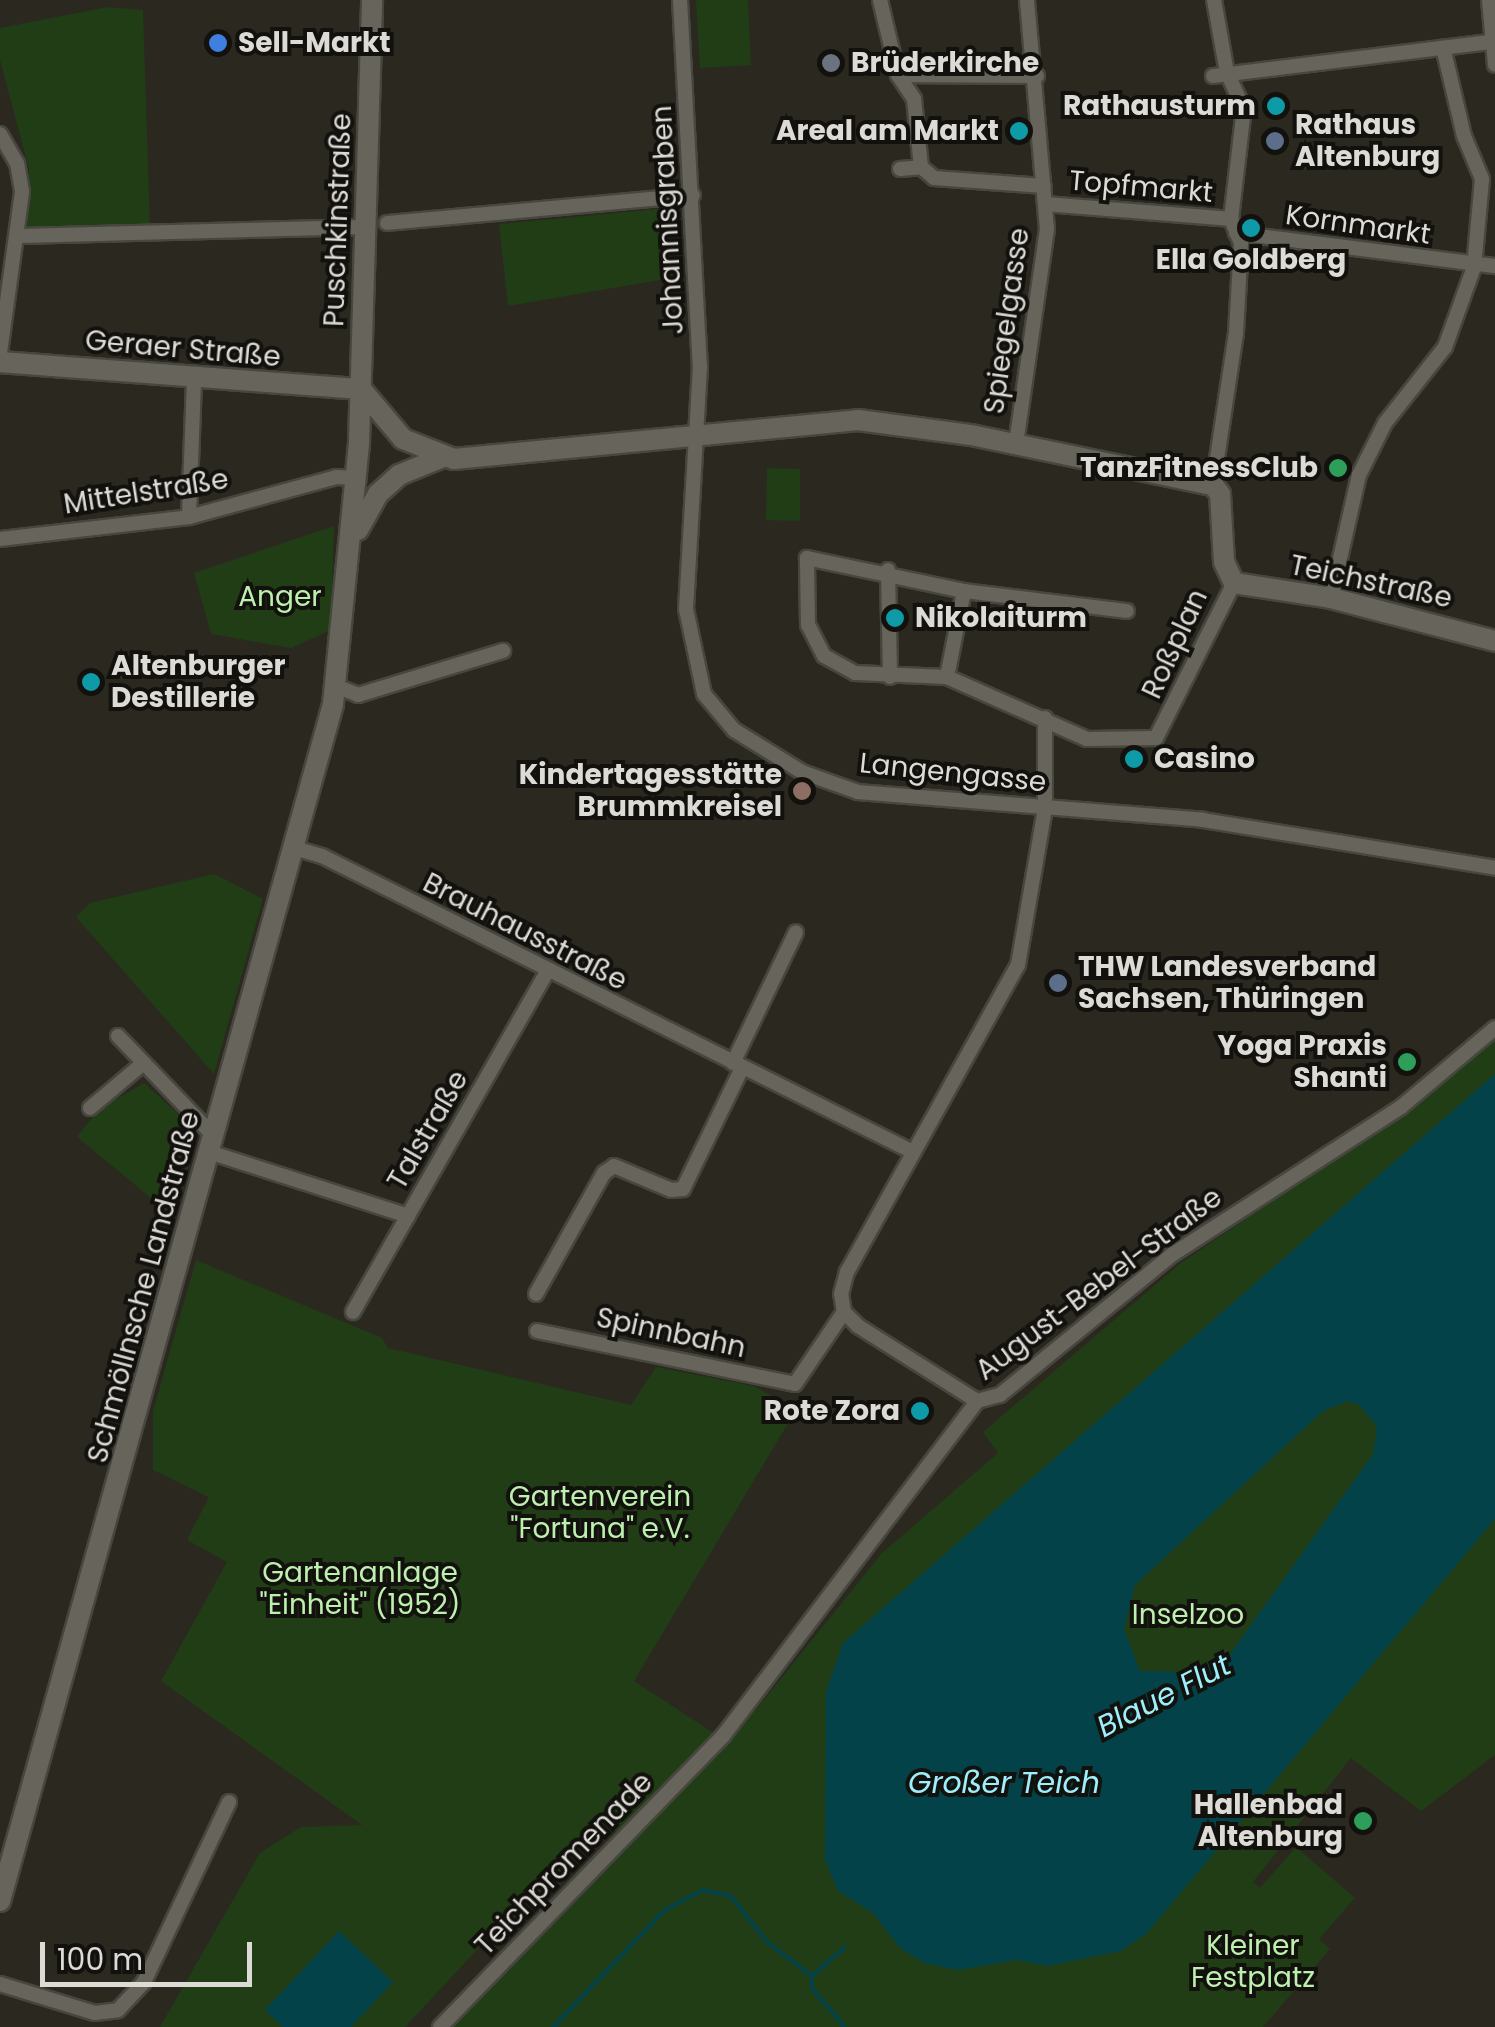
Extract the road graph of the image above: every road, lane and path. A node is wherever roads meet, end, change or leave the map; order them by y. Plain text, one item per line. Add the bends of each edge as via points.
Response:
1 (372, 0) edge
2 (380, 0) edge
3 (680, 0) edge
4 (880, 0) edge
5 (1027, 0) edge
6 (1214, 0) edge
7 (1488, 4) edge
8 (371, 23) junction
9 (1489, 42) junction
10 (1443, 47) junction
11 (1495, 63) edge
12 (1220, 74) junction
13 (898, 76) junction
14 (1037, 76) junction
15 (0, 134) edge
16 (921, 167) junction
17 (900, 169) dead end
18 (1488, 181) edge
19 (1044, 186) junction
20 (693, 191) junction
21 (1046, 204) junction
22 (387, 224) dead end
23 (365, 226) junction
24 (1234, 226) junction
25 (18, 236) junction
26 (1495, 266) edge
27 (1474, 268) junction
28 (0, 352) edge
29 (0, 362) edge
30 (194, 378) junction
31 (361, 389) junction
32 (694, 437) junction
33 (359, 442) joint
34 (1016, 444) junction
35 (444, 456) junction
36 (357, 478) junction
37 (1213, 485) junction
38 (189, 516) junction
39 (0, 539) edge
40 (352, 545) junction
41 (888, 570) junction
42 (1234, 582) junction
43 (964, 591) junction
44 (1331, 598) junction
45 (1127, 611) dead end
46 (1495, 641) edge
47 (503, 651) dead end
48 (890, 677) junction
49 (947, 678) junction
50 (336, 686) junction
51 (1045, 718) junction
52 (1045, 809) junction
53 (294, 848) junction
54 (1490, 867) edge
55 (796, 932) dead end
56 (546, 973) junction
57 (1495, 1028) edge
58 (118, 1036) dead end
59 (142, 1064) junction
60 (738, 1065) junction
61 (90, 1108) dead end
62 (212, 1144) junction
63 (913, 1152) junction
64 (408, 1216) junction
65 (536, 1294) dead end
66 (353, 1312) dead end
67 (844, 1312) junction
68 (537, 1331) dead end
69 (976, 1401) junction
70 (723, 1736) joint
71 (229, 1802) dead end
72 (0, 1901) edge
73 (0, 1984) edge
74 (440, 2027) edge

1 - 8 main road, Puschkinstraße
2 - 8 street
3 - 20 street, Johannisgraben
4 - 13 street
5 - 14 street, Spiegelgasse
6 - 12 street
7 - 9 street
8 - 23 main road, Puschkinstraße
9 - 10 street
9 - 11 street
10 - 12 street
10 - 18 street
12 - 24 street via 1244,108
13 - 14 street
13 - 16 street via 914,99
14 - 19 street, Spiegelgasse
15 - 25 street via 22,178
16 - 17 street
16 - 19 street via 934,178
18 - 27 street
19 - 21 street, Spiegelgasse
20 - 22 street
20 - 32 street, Johannisgraben via 700,366
21 - 24 street, Topfmarkt
21 - 34 street, Spiegelgasse
23 - 25 street
23 - 31 main road, Puschkinstraße
24 - 27 street, Kornmarkt
24 - 37 street via 1241,243 1236,334
25 - 28 street
26 - 27 street, Kornmarkt
27 - 44 street via 1445,348 1385,423 1359,475
29 - 30 main road, Geraer Straße
30 - 31 main road, Geraer Straße
30 - 38 street
31 - 33 main road, Puschkinstraße
31 - 35 main road via 389,428
32 - 34 main road via 858,420
32 - 35 main road
32 - 52 street, Langengasse via 686,609 691,656 704,694 734,730 802,772 858,792
33 - 36 main road, Schmöllnsche Landstraße
34 - 37 main road
35 - 40 main road via 378,494
36 - 38 street, Mittelstraße via 336,477
36 - 40 main road, Schmöllnsche Landstraße
37 - 42 main road, Roßplan via 1220,494 1224,562
38 - 39 street, Mittelstraße
40 - 50 main road, Schmöllnsche Landstraße
41 - 43 street
41 - 48 street
41 - 48 street via 807,558 812,636 836,666
42 - 44 main road, Teichstraße
42 - 51 street, Roßplan via 1165,731 1126,740 1087,738
43 - 45 street
43 - 49 street
44 - 46 main road, Teichstraße
47 - 50 street via 358,695
48 - 49 street
49 - 51 street
50 - 53 main road, Schmöllnsche Landstraße
51 - 52 street
52 - 54 street, Langengasse via 1204,820
52 - 63 street via 1018,965
53 - 56 street, Brauhausstraße via 322,856
53 - 62 main road, Schmöllnsche Landstraße
55 - 60 street
56 - 60 street, Brauhausstraße
56 - 64 street, Talstraße
57 - 69 street, August-Bebel-Straße via 1400,1107 1174,1254 992,1400
58 - 59 street
59 - 61 street
59 - 62 street
60 - 63 street, Brauhausstraße
60 - 65 street via 683,1189 614,1166 604,1172
62 - 64 street
62 - 72 main road, Schmöllnsche Landstraße
63 - 67 street via 847,1272
64 - 66 street, Talstraße
67 - 68 street, Spinnbahn via 796,1384
67 - 69 street
69 - 70 street, August-Bebel-Straße
70 - 74 street, Teichpromenade
71 - 73 street via 144,1982 118,2010 94,2013

